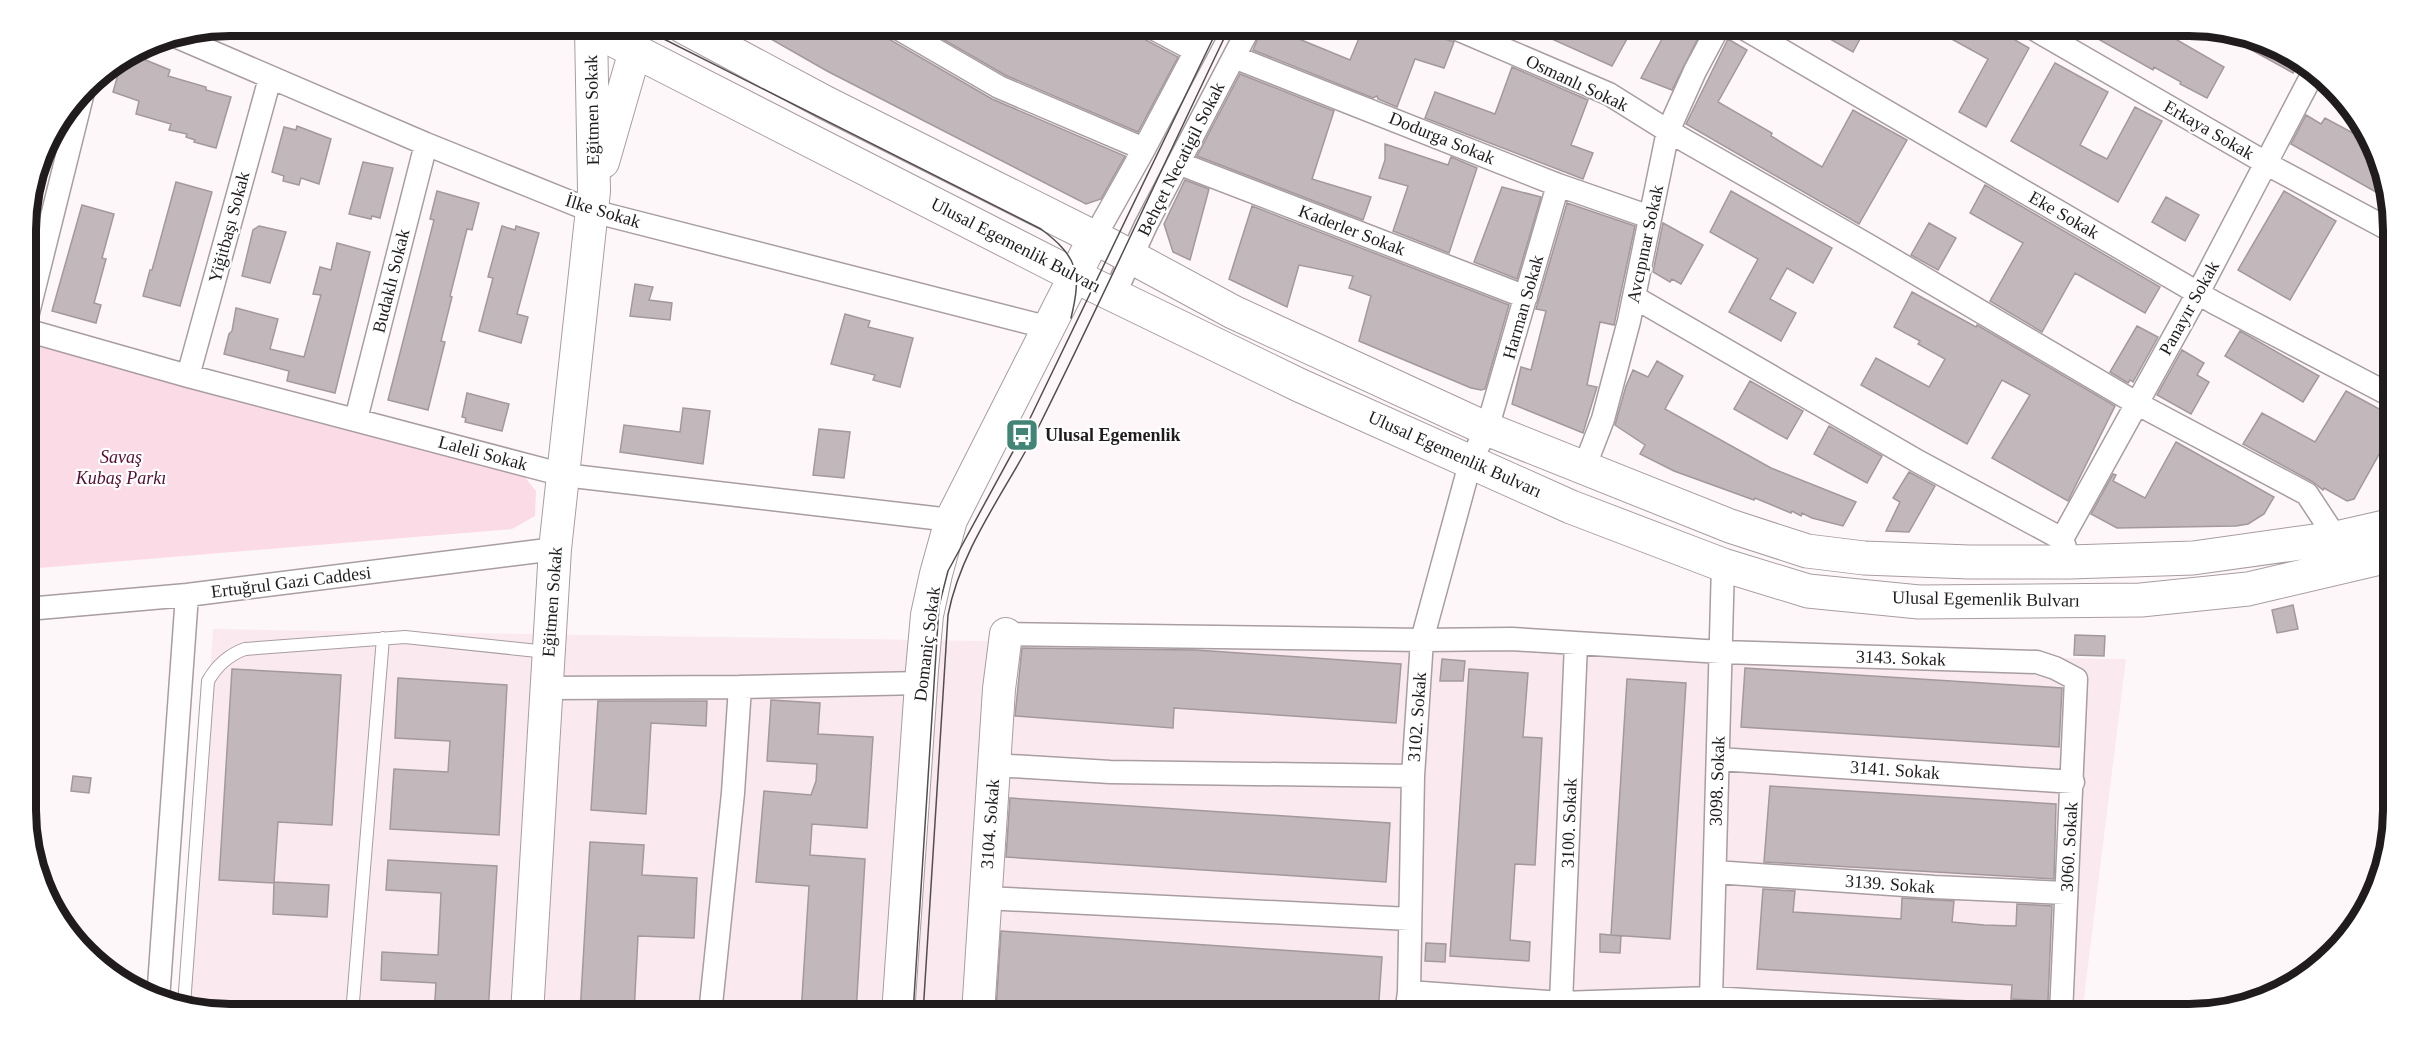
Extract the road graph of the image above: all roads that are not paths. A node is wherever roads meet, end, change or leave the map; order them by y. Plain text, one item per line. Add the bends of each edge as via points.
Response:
1 (588, 36) edge
2 (606, 36) edge
3 (700, 36) edge
4 (911, 36) edge
5 (1168, 36) edge
6 (1204, 36) edge
7 (1245, 36) edge
8 (1473, 36) edge
9 (1714, 36) edge
10 (1757, 36) edge
11 (2046, 36) edge
12 (187, 41) edge
13 (635, 51) junction
14 (1196, 51) junction
15 (1234, 57) junction
16 (270, 78) junction
17 (2310, 79) edge
18 (79, 109) edge
19 (1668, 131) junction
20 (426, 144) junction
21 (1144, 149) junction
22 (1178, 163) junction
23 (2265, 163) junction
24 (1558, 185) junction
25 (593, 201) junction
26 (1650, 217) junction
27 (2383, 226) edge
28 (1094, 238) junction
29 (1130, 258) junction
30 (1077, 277) junction
31 (36, 281) edge
32 (2198, 293) junction
33 (1114, 295) junction
34 (1526, 297) junction
35 (1634, 297) junction
36 (1050, 328) junction
37 (36, 333) edge
38 (188, 376) junction
39 (2383, 391) edge
40 (2136, 403) junction
41 (356, 419) junction
42 (1487, 429) junction
43 (1471, 460) junction
44 (1584, 468) junction
45 (564, 475) junction
46 (951, 520) junction
47 (2383, 527) edge
48 (2336, 538) junction
49 (555, 549) junction
50 (2066, 551) junction
51 (2383, 557) edge
52 (1723, 565) junction
53 (187, 595) junction
54 (36, 608) edge
55 (1006, 634) joint
56 (383, 638) junction
57 (1422, 640) junction
58 (1576, 643) junction
59 (548, 652) junction
60 (1721, 652) junction
61 (2076, 679) joint
62 (921, 683) junction
63 (740, 687) junction
64 (546, 688) junction
65 (1718, 759) junction
66 (994, 765) junction
67 (1413, 776) junction
68 (2073, 782) junction
69 (1714, 872) junction
70 (2066, 892) junction
71 (985, 898) junction
72 (1410, 920) junction
73 (159, 990) edge
74 (1409, 992) junction
75 (185, 998) edge
76 (1711, 998) junction
77 (1562, 1003) junction
78 (353, 1004) edge
79 (528, 1004) edge
80 (711, 1004) edge
81 (899, 1004) edge
82 (979, 1004) edge
83 (1407, 1004) edge
84 (1770, 1004) edge
85 (2061, 1004) edge

1 - 25 street, Eğitmen Sokak
2 - 13 main road, Ulusal Egemenlik Bulvarı
3 - 28 main road, Ulusal Egemenlik Bulvarı via 826,104
4 - 21 street via 999,87
5 - 14 street
6 - 14 street
7 - 15 street, Behçet Necatigil Sokak
8 - 19 street, Osmanlı Sokak via 1609,94
9 - 19 street, Avcıpınar Sokak
10 - 32 street, Eke Sokak
11 - 23 street, Erkaya Sokak
12 - 16 street, İlke Sokak
13 - 25 street, Eğitmen Sokak
13 - 30 main road, Ulusal Egemenlik Bulvarı
14 - 21 street
15 - 22 street, Behçet Necatigil Sokak
15 - 24 street, Dodurga Sokak
16 - 20 street, İlke Sokak
16 - 38 street, Yiğitbaşı Sokak
17 - 23 street, Panayır Sokak
18 - 31 street
19 - 26 street, Avcıpınar Sokak
19 - 40 street, Osmanlı Sokak
20 - 25 street, İlke Sokak
20 - 41 street, Budaklı Sokak
21 - 28 street
22 - 29 street, Behçet Necatigil Sokak
22 - 34 street, Kaderler Sokak
23 - 27 street, Erkaya Sokak
23 - 32 street, Panayır Sokak
24 - 26 street, Dodurga Sokak
24 - 34 street, Harman Sokak
25 - 36 street, İlke Sokak
25 - 45 street, Eğitmen Sokak
26 - 35 street, Avcıpınar Sokak
28 - 29 main road, Ulusal Egemenlik Bulvarı
28 - 30 street, Domaniç Sokak
29 - 33 street, Behçet Necatigil Sokak
29 - 42 main road, Ulusal Egemenlik Bulvarı via 1233,312
30 - 33 main road, Ulusal Egemenlik Bulvarı
30 - 36 street, Domaniç Sokak
32 - 39 street, Eke Sokak
32 - 40 street, Panayır Sokak
33 - 43 main road, Ulusal Egemenlik Bulvarı via 1299,385
34 - 42 street, Harman Sokak
35 - 44 street, Avcıpınar Sokak via 1603,419
35 - 50 street
36 - 46 street, Domaniç Sokak
37 - 38 street, Laleli Sokak
38 - 41 street, Laleli Sokak
40 - 48 street, Osmanlı Sokak via 2307,494
40 - 50 street, Panayır Sokak
41 - 45 street, Laleli Sokak
42 - 43 street, 3102. Sokak
42 - 44 main road, Ulusal Egemenlik Bulvarı
43 - 52 main road, Ulusal Egemenlik Bulvarı via 1571,507
43 - 57 street, 3102. Sokak
44 - 50 main road, Ulusal Egemenlik Bulvarı via 1730,526 1808,550 1864,558
45 - 46 street, Laleli Sokak
45 - 49 street, Eğitmen Sokak
46 - 62 street, Domaniç Sokak via 927,615
47 - 48 main road, Ulusal Egemenlik Bulvarı
48 - 50 main road, Ulusal Egemenlik Bulvarı via 2193,558
49 - 53 street, Ertuğrul Gazi Caddesi
49 - 59 street, Eğitmen Sokak
51 - 52 main road, Ulusal Egemenlik Bulvarı via 2248,589 2141,600 1919,602 1808,591
52 - 60 street, 3098. Sokak
53 - 54 street, Ertuğrul Gazi Caddesi
53 - 73 street
55 - 57 street, 3143. Sokak
55 - 66 street, 3104. Sokak
56 - 59 lane
56 - 75 lane via 245,649 225,658 212,673 208,681
56 - 78 lane
57 - 58 street, 3143. Sokak
57 - 67 street, 3102. Sokak
58 - 60 street, 3143. Sokak
58 - 77 street, 3100. Sokak
59 - 64 street, Eğitmen Sokak
60 - 61 street, 3143. Sokak via 2037,663
60 - 65 street, 3098. Sokak
61 - 68 street, 3060. Sokak
62 - 63 street
62 - 81 street, Domaniç Sokak
63 - 64 street
63 - 80 street
64 - 79 street, Eğitmen Sokak
65 - 68 street, 3141. Sokak
65 - 69 street, 3098. Sokak
66 - 67 street via 1110,772
66 - 71 street, 3104. Sokak
67 - 72 street, 3102. Sokak
68 - 70 street, 3060. Sokak
69 - 70 street, 3139. Sokak
69 - 76 street, 3098. Sokak
70 - 85 street, 3060. Sokak
71 - 72 street
71 - 82 street, 3104. Sokak
72 - 74 street, 3102. Sokak
74 - 77 street
74 - 83 street, 3102. Sokak
76 - 77 street
76 - 84 street

